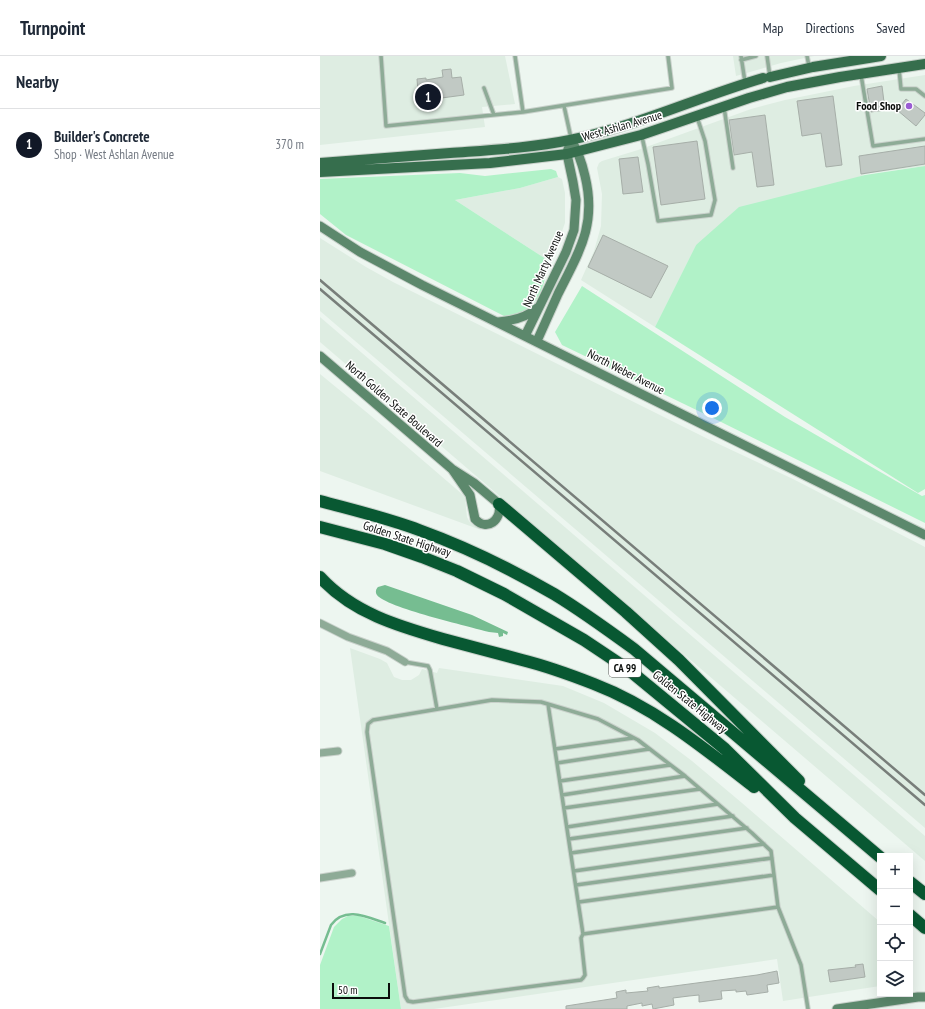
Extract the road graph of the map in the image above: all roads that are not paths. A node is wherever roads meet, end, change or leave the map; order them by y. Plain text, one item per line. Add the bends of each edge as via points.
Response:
1 (381, 56) edge
2 (514, 56) edge
3 (668, 56) edge
4 (756, 56) edge
5 (767, 56) edge
6 (807, 56) edge
7 (875, 56) edge
8 (741, 58) edge
9 (925, 64) edge
10 (810, 68) junction
11 (898, 68) junction
12 (861, 74) junction
13 (767, 77) junction
14 (746, 84) junction
15 (484, 88) dead end
16 (925, 96) edge
17 (564, 106) junction
18 (724, 106) junction
19 (523, 112) junction
20 (494, 116) junction
21 (697, 116) junction
22 (641, 135) junction
23 (925, 139) edge
24 (571, 140) junction
25 (578, 152) junction
26 (567, 154) junction
27 (320, 163) edge
28 (733, 168) dead end
29 (320, 172) edge
30 (320, 226) edge
31 (541, 304) junction
32 (497, 322) junction
33 (525, 336) junction
34 (537, 341) junction
35 (320, 356) edge
36 (452, 469) junction
37 (320, 501) edge
38 (499, 504) junction
39 (320, 527) edge
40 (925, 535) edge
41 (320, 577) edge
42 (320, 623) edge
43 (406, 662) joint
44 (548, 704) junction
45 (437, 709) junction
46 (633, 738) junction
47 (555, 749) junction
48 (649, 749) junction
49 (338, 751) dead end
50 (320, 753) edge
51 (557, 763) junction
52 (670, 765) junction
53 (685, 776) junction
54 (560, 782) junction
55 (700, 789) junction
56 (562, 795) junction
57 (718, 804) junction
58 (564, 808) junction
59 (826, 812) junction
60 (733, 816) junction
61 (795, 818) junction
62 (567, 827) junction
63 (747, 828) junction
64 (569, 839) junction
65 (764, 844) junction
66 (571, 853) junction
67 (877, 854) edge
68 (772, 858) junction
69 (574, 871) junction
70 (352, 873) dead end
71 (774, 875) junction
72 (320, 878) edge
73 (576, 884) junction
74 (913, 884) edge
75 (879, 889) edge
76 (925, 894) edge
77 (579, 902) junction
78 (778, 907) junction
79 (913, 918) edge
80 (925, 928) edge
81 (583, 934) junction
82 (925, 997) edge
83 (808, 1009) edge
84 (838, 1009) edge

1 - 20 lane via 386,126
2 - 19 lane
3 - 17 lane via 672,88
4 - 8 lane
5 - 13 lane
6 - 10 lane
7 - 10 main road, West Ashlan Avenue
8 - 14 lane
9 - 11 main road, West Ashlan Avenue
10 - 13 main road, West Ashlan Avenue
11 - 12 main road, West Ashlan Avenue
11 - 16 lane via 901,89 916,89
12 - 18 main road, West Ashlan Avenue via 787,87
12 - 23 lane via 873,146
13 - 14 main road, West Ashlan Avenue
13 - 18 main road via 731,96
14 - 24 main road, West Ashlan Avenue via 639,122
15 - 20 lane
17 - 19 lane
17 - 24 lane
18 - 21 main road, West Ashlan Avenue
18 - 28 lane
19 - 20 lane
21 - 22 main road, West Ashlan Avenue
21 - 22 lane via 705,140 715,200 711,215 658,221
22 - 25 main road, West Ashlan Avenue
24 - 25 main road, North Marty Avenue
24 - 26 main road, North Marty Avenue
24 - 27 main road, West Ashlan Avenue via 485,150
25 - 26 main road, West Ashlan Avenue
25 - 34 main road, North Marty Avenue via 589,198 588,227
26 - 29 main road, West Ashlan Avenue via 490,163
26 - 31 main road, North Marty Avenue via 575,191 575,220 570,241
30 - 32 main road, North Weber Avenue via 360,252
31 - 32 main road via 520,318
31 - 33 main road, North Marty Avenue
32 - 33 main road, North Weber Avenue
33 - 34 main road, North Weber Avenue
34 - 40 main road, North Weber Avenue
35 - 36 main road, North Golden State Boulevard
36 - 38 main road, North Golden State Boulevard via 474,482
36 - 38 main road, North Golden State Boulevard via 470,494 473,516 477,521 486,524 495,521 500,513
37 - 59 highway, Golden State Highway / CA 99 via 419,530 508,569 554,594 634,649
38 - 59 highway via 679,660 791,772
39 - 61 highway, Golden State Highway / CA 99 via 422,556 504,594 584,640 629,670 725,748
41 - 61 highway via 340,595 380,619 404,628 524,660 595,684 623,697 675,728
42 - 43 street via 348,637 387,651
43 - 45 lane via 428,666
44 - 45 lane via 492,700
44 - 46 lane via 598,719
44 - 47 lane
45 - 81 lane via 373,720 368,724 367,732 404,988 408,1000 413,1002 581,980 585,974 581,938
46 - 47 lane
46 - 48 lane
47 - 51 lane
48 - 51 lane
48 - 52 lane
49 - 50 street
51 - 54 lane
52 - 53 lane
52 - 54 lane
53 - 55 lane
53 - 56 lane
54 - 56 lane
55 - 57 lane
55 - 58 lane
56 - 58 lane
57 - 60 lane
57 - 62 lane
58 - 62 lane
59 - 67 highway, Golden State Highway / CA 99
60 - 63 lane
60 - 64 lane
61 - 75 highway, Golden State Highway / CA 99
62 - 64 lane
63 - 65 lane
63 - 66 lane
64 - 66 lane
65 - 68 lane via 771,851
65 - 69 lane
66 - 69 lane
68 - 71 lane
68 - 73 lane
69 - 73 lane
70 - 72 street
71 - 77 lane
71 - 78 lane
73 - 77 lane
74 - 76 highway
77 - 81 lane
78 - 81 lane
78 - 83 lane via 801,965
79 - 80 highway
82 - 84 main road

